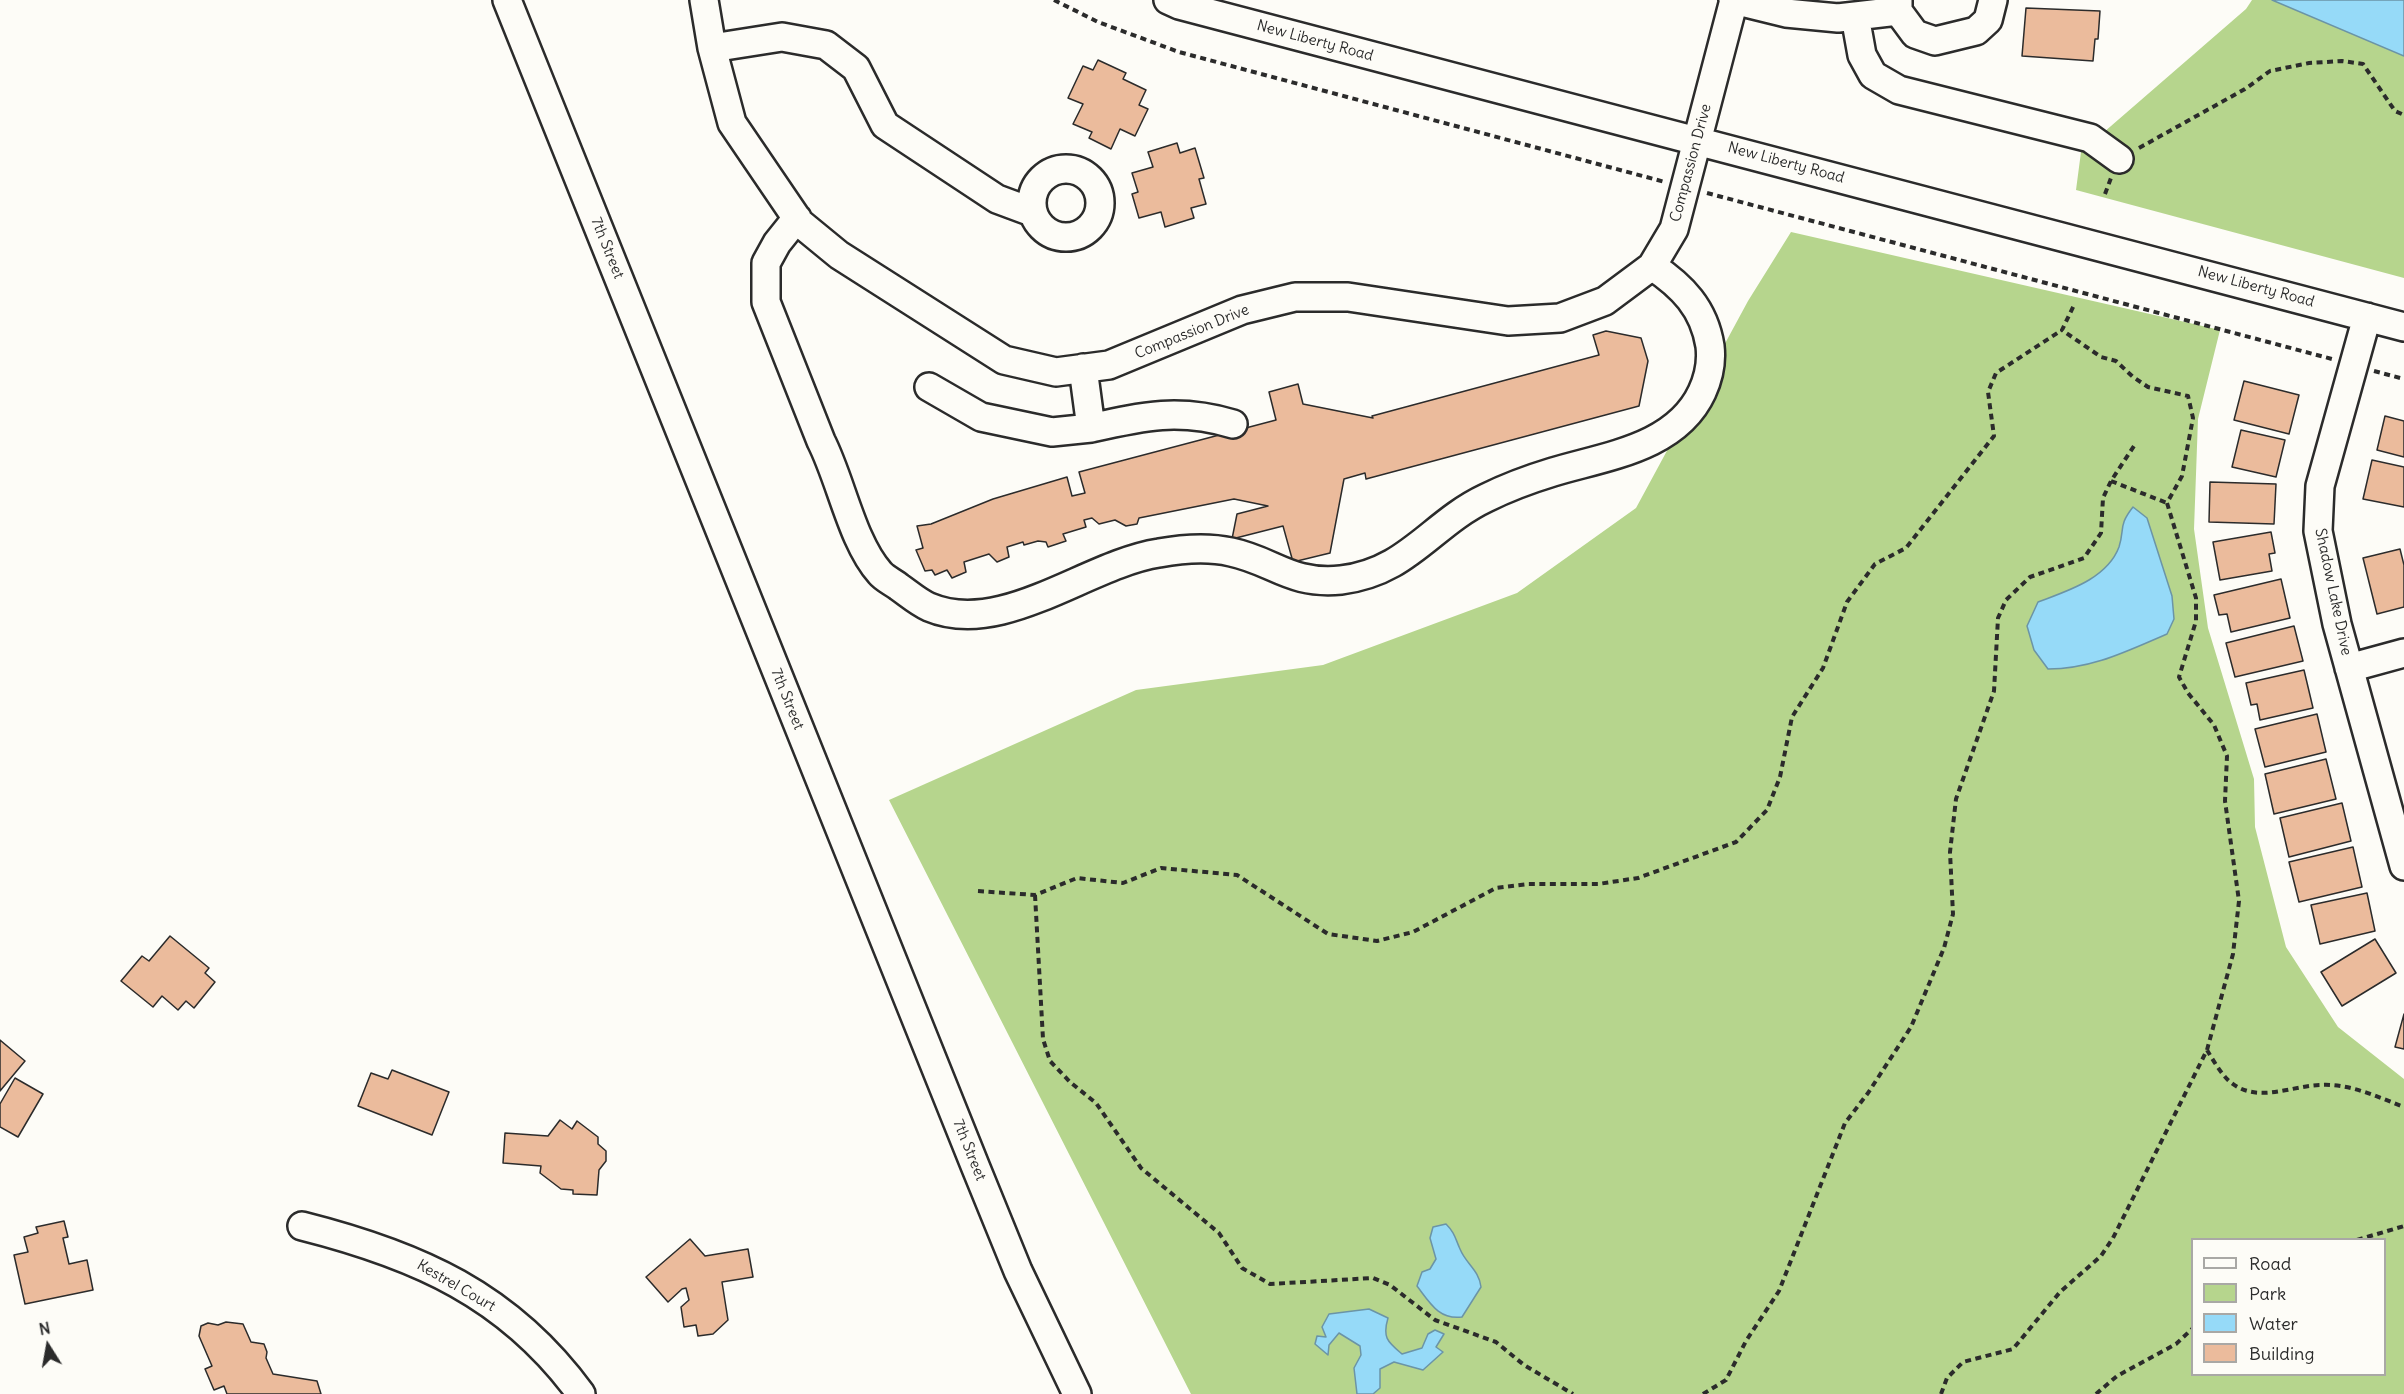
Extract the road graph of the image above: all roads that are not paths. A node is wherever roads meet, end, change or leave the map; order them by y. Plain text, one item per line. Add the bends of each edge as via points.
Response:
1 (507, 0) edge
2 (704, 0) edge
3 (1168, 0) edge
4 (1733, 0) edge
5 (1993, 0) edge
6 (1898, 5) edge
7 (1855, 16) junction
8 (712, 48) junction
9 (1698, 140) junction
10 (2119, 159) road end
11 (1032, 212) dead end
12 (797, 218) junction
13 (1652, 266) junction
14 (2367, 317) junction
15 (2404, 327) edge
16 (1083, 368) junction
17 (928, 387) dead end
18 (1233, 424) dead end
19 (1091, 428) junction
20 (2404, 653) edge
21 (2349, 668) junction
22 (2404, 866) edge
23 (302, 1226) dead end
24 (581, 1394) edge
25 (1077, 1394) edge

1 - 25 street, 7th Street via 1018,1271
2 - 8 street, Compassion Drive
3 - 9 street, New Liberty Road
4 - 7 street via 1786,13
4 - 9 street, Compassion Drive
5 - 6 street via 1988,20 1976,31 1935,41 1915,34
6 - 7 street
7 - 10 street via 1862,55 1873,75 1899,90 2090,138
8 - 11 street via 782,37 826,45 856,69 885,126 997,199
8 - 12 street, Compassion Drive via 732,123
9 - 13 street, Compassion Drive via 1674,229
9 - 14 street, New Liberty Road
12 - 13 street via 766,263 766,302 866,553 882,576 929,607 969,616 1005,610 1119,564 1176,550 1231,552 1300,579 1341,580 1374,572 1404,557 1461,513 1503,489 1654,440 1696,406 1707,382 1711,354 1708,335 1691,299 1680,285
12 - 16 street, Compassion Drive via 839,255 1004,360 1056,372
13 - 16 street, Compassion Drive via 1605,301 1560,318 1508,321 1348,297 1294,297 1242,310 1109,365
14 - 15 street, New Liberty Road
14 - 21 street, Shadow Lake Drive via 2320,486 2318,531
16 - 19 street
17 - 19 street via 981,417 1052,432
18 - 19 street via 1184,413
20 - 21 street
21 - 22 street, Shadow Lake Drive
23 - 24 street, Kestrel Court via 396,1254 478,1295 553,1358

